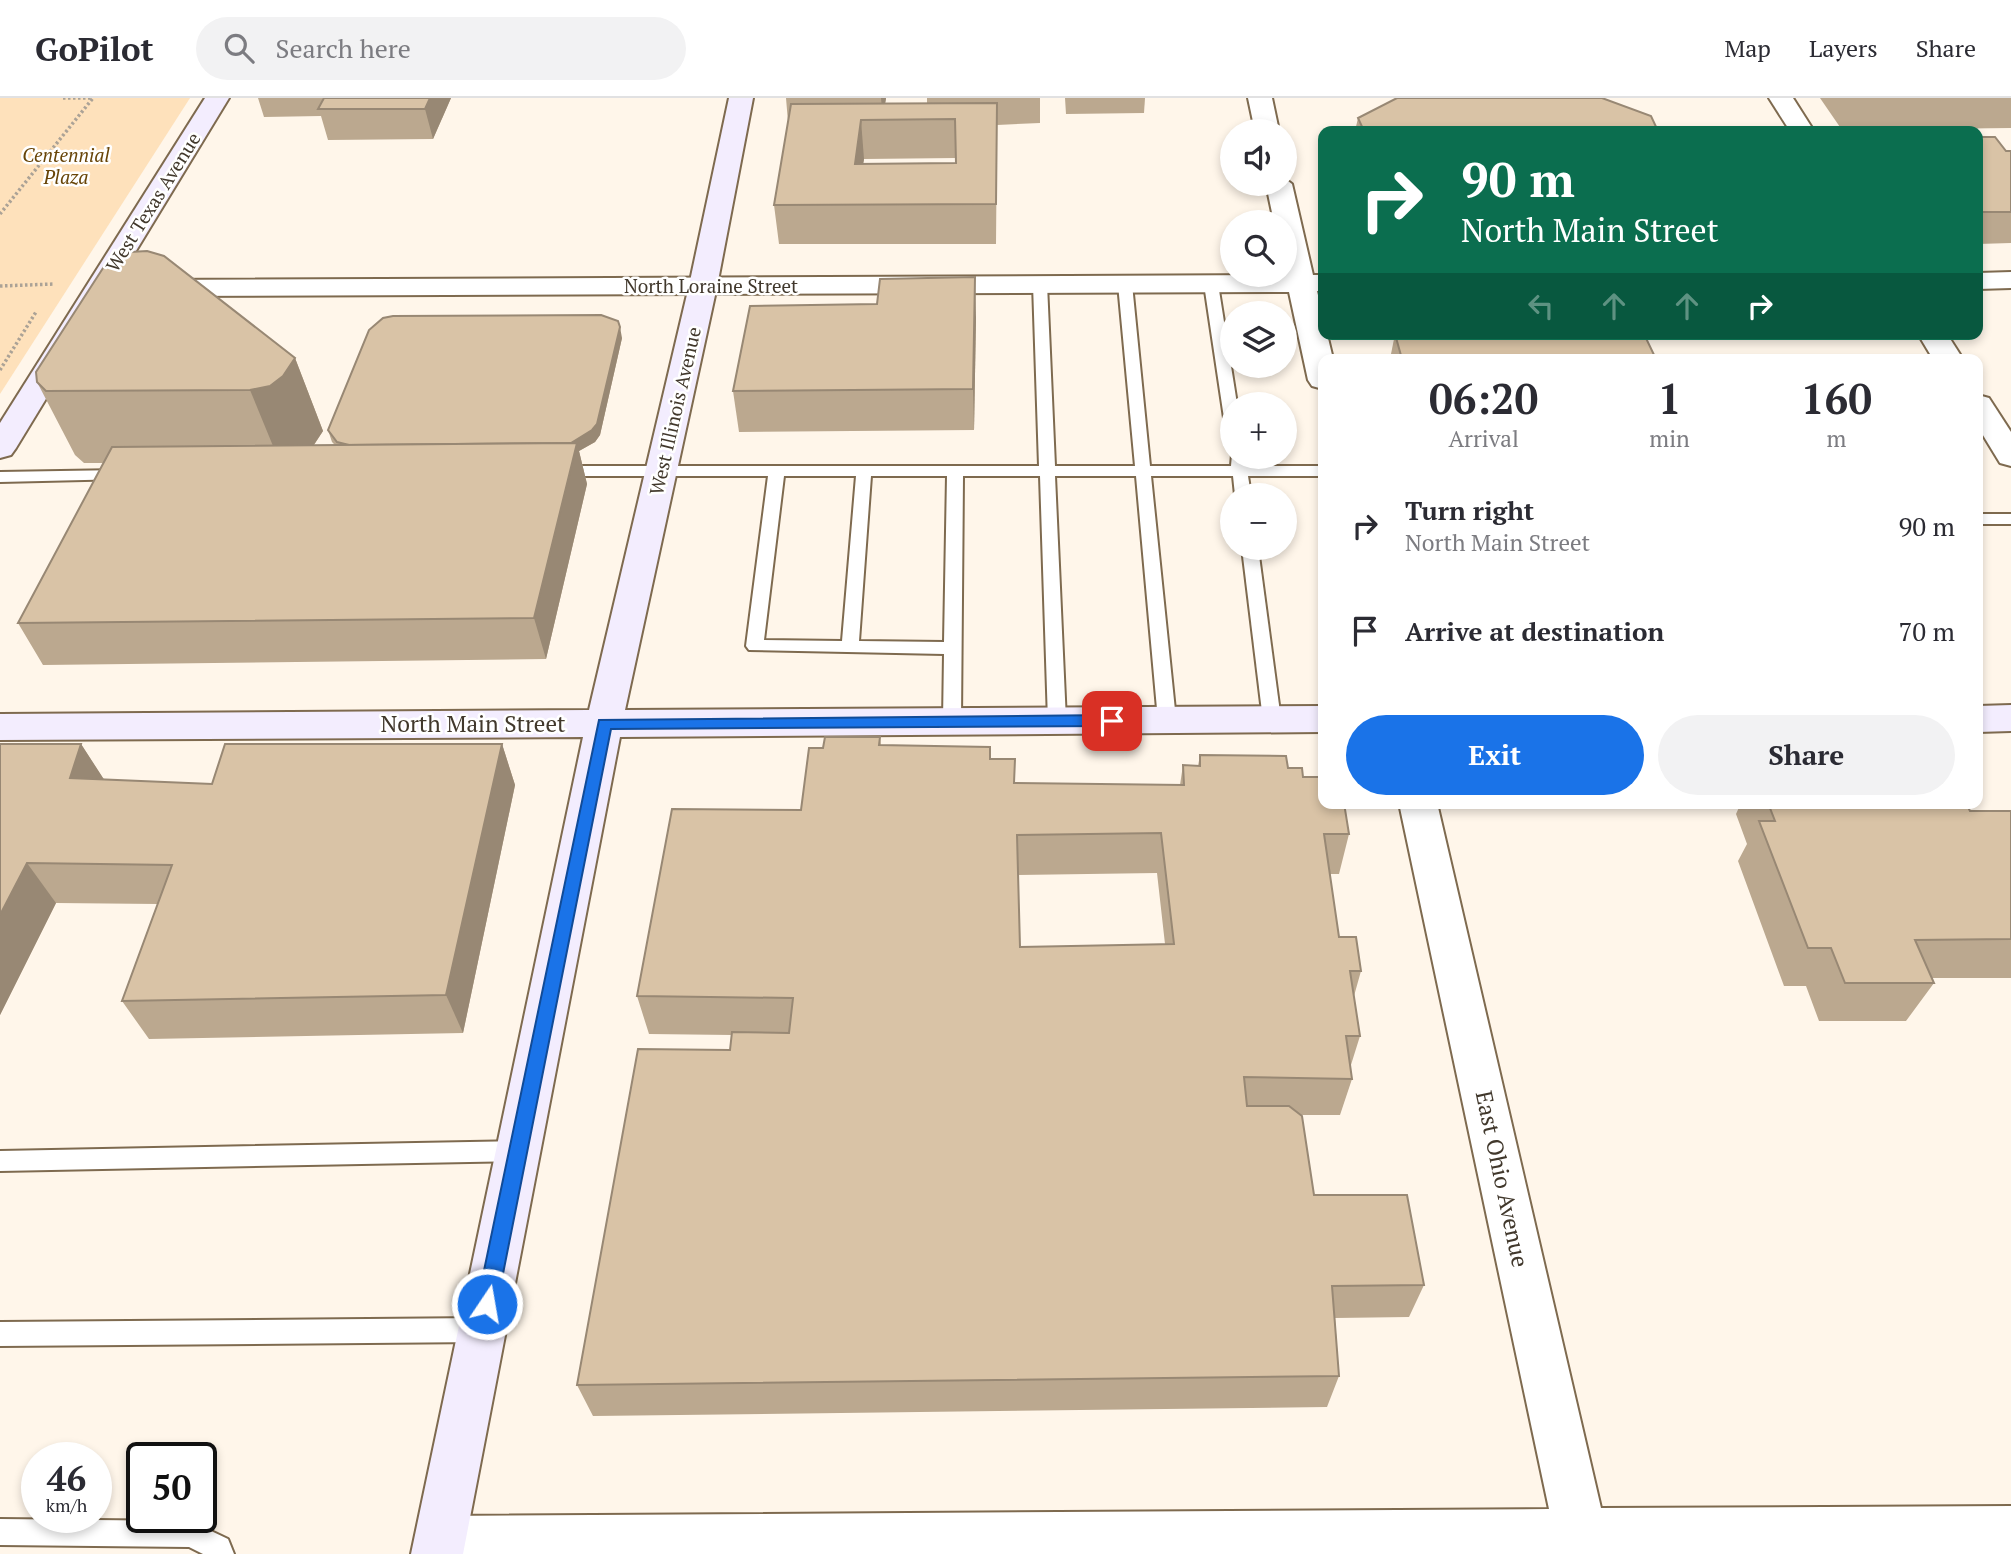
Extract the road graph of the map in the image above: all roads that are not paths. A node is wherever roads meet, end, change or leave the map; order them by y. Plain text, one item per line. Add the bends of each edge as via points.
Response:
1 (217, 98) edge
2 (741, 98) edge
3 (1260, 98) edge
4 (1781, 98) edge
5 (1264, 119) edge
6 (1799, 126) edge
7 (1283, 196) edge
8 (1983, 281) edge
9 (2011, 281) edge
10 (1312, 283) edge
11 (1040, 284) junction
12 (1125, 284) junction
13 (1211, 284) junction
14 (703, 286) junction
15 (99, 289) junction
16 (1318, 336) edge
17 (1228, 392) edge
18 (1983, 412) edge
19 (0, 449) edge
20 (2011, 456) edge
21 (1220, 465) edge
22 (1297, 469) edge
23 (662, 470) junction
24 (777, 470) junction
25 (864, 470) junction
26 (955, 470) junction
27 (1046, 470) junction
28 (1143, 470) junction
29 (539, 471) edge
30 (1318, 471) edge
31 (139, 475) edge
32 (0, 477) edge
33 (1983, 519) edge
34 (2011, 519) edge
35 (1252, 560) edge
36 (850, 647) junction
37 (953, 648) junction
38 (2011, 718) edge
39 (1318, 719) edge
40 (1983, 719) edge
41 (1167, 720) junction
42 (1272, 720) junction
43 (1057, 721) junction
44 (952, 722) junction
45 (604, 724) junction
46 (0, 727) edge
47 (1420, 809) edge
48 (518, 1151) junction
49 (0, 1161) edge
50 (482, 1330) junction
51 (0, 1334) edge
52 (0, 1532) edge
53 (2011, 1532) edge
54 (1583, 1545) edge
55 (438, 1548) edge
56 (220, 1551) edge

1 - 15 main road, West Texas Avenue
2 - 14 main road, West Illinois Avenue
3 - 5 street
4 - 6 street
7 - 10 street
8 - 9 street
10 - 13 street, North Loraine Street
10 - 16 street
11 - 12 street, North Loraine Street
11 - 14 street, North Loraine Street
11 - 27 lane
12 - 13 street, North Loraine Street
12 - 28 lane
13 - 17 lane
14 - 15 street, North Loraine Street
14 - 23 main road, West Illinois Avenue
15 - 19 main road, West Texas Avenue
18 - 20 street
21 - 28 lane
22 - 30 lane
23 - 24 lane
23 - 29 lane
23 - 45 main road, West Illinois Avenue
24 - 25 lane
24 - 36 lane via 755,646
25 - 26 lane
25 - 36 lane
26 - 27 lane
26 - 37 lane
27 - 28 lane
27 - 43 lane
28 - 41 lane
31 - 32 lane
33 - 34 lane
35 - 42 lane
36 - 37 lane
37 - 44 lane
38 - 40 main road
39 - 42 main road, North Main Street
41 - 42 main road, North Main Street
41 - 43 main road, North Main Street
43 - 44 main road, North Main Street
44 - 45 main road, North Main Street
45 - 46 main road, North Main Street
45 - 48 main road, West Illinois Avenue
47 - 54 street, East Ohio Avenue
48 - 49 lane
48 - 50 main road, West Illinois Avenue
50 - 51 lane
50 - 55 main road, West Illinois Avenue
52 - 56 lane via 190,1534
53 - 54 street
54 - 55 street

